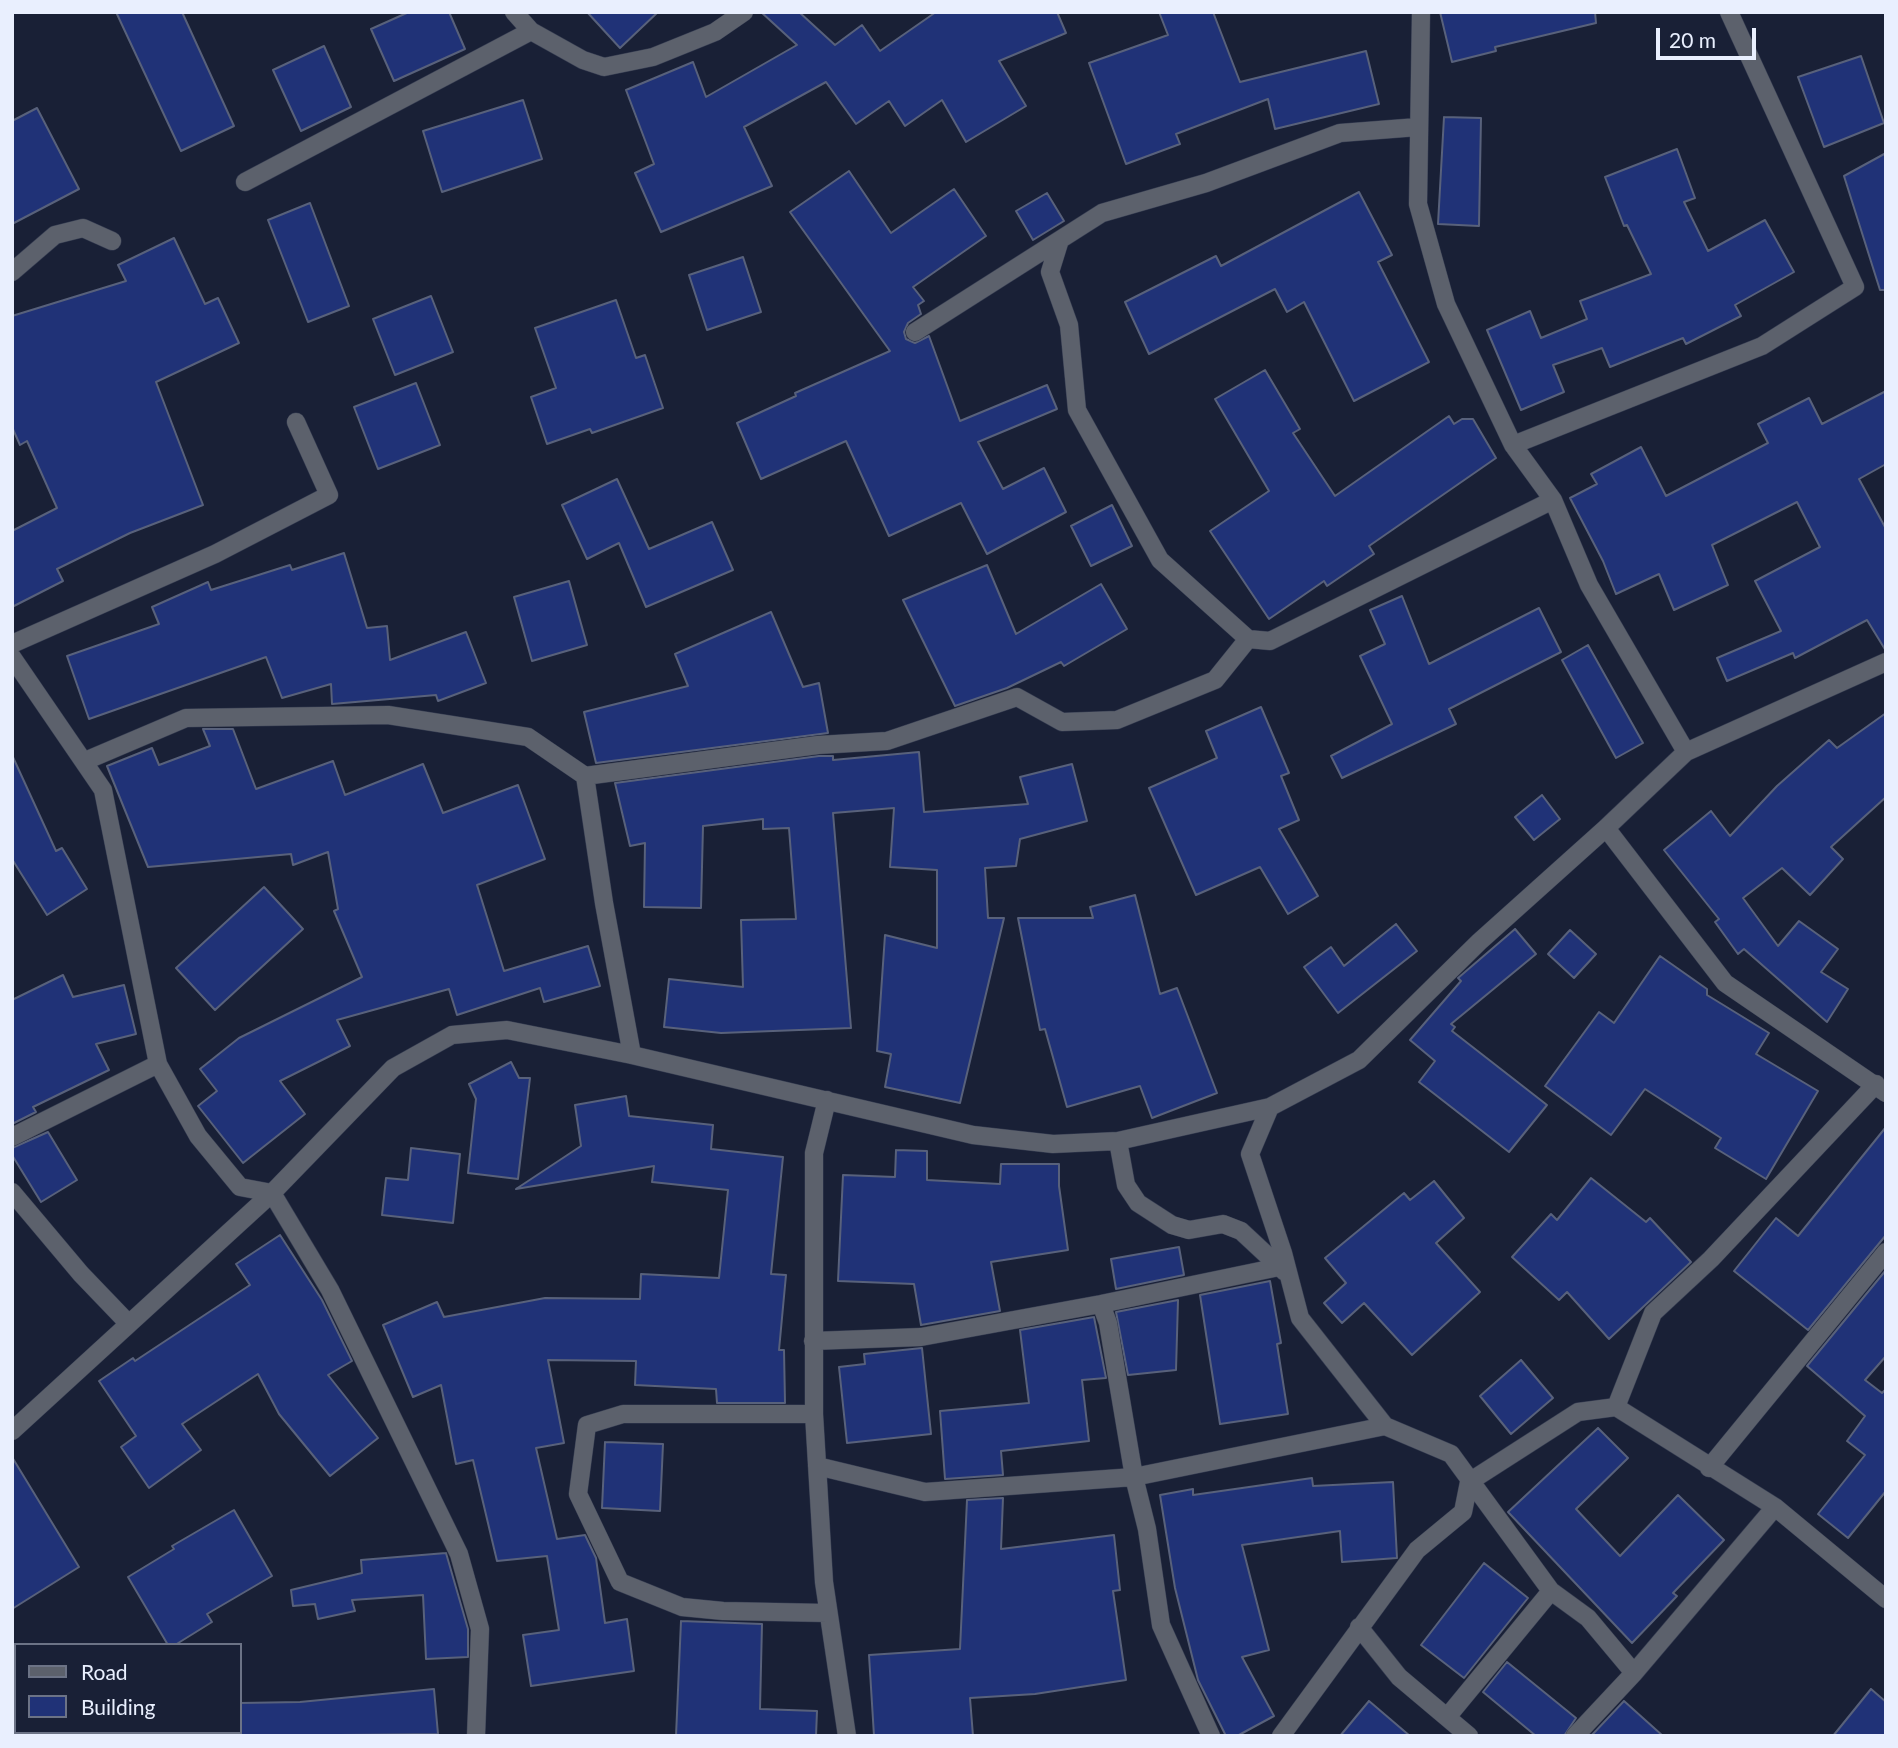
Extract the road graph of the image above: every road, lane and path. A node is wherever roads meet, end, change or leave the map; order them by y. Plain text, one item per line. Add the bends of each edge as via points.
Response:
1 (514, 12) edge
2 (744, 12) edge
3 (1421, 12) edge
4 (1729, 12) edge
5 (531, 31) junction
6 (1418, 127) junction
7 (245, 182) dead end
8 (112, 241) dead end
9 (1059, 243) junction
10 (12, 272) edge
11 (915, 332) dead end
12 (296, 422) dead end
13 (1513, 444) junction
14 (1553, 500) junction
15 (1248, 639) junction
16 (12, 644) edge
17 (12, 657) edge
18 (1886, 662) edge
19 (1686, 752) junction
20 (85, 761) junction
21 (585, 776) junction
22 (1606, 828) junction
23 (632, 1055) junction
24 (158, 1064) junction
25 (1881, 1089) edge
26 (827, 1100) junction
27 (1270, 1107) junction
28 (12, 1137) edge
29 (1118, 1142) junction
30 (12, 1192) edge
31 (272, 1193) junction
32 (1886, 1252) edge
33 (1284, 1271) junction
34 (1101, 1304) junction
35 (129, 1324) junction
36 (813, 1341) junction
37 (1616, 1407) junction
38 (814, 1414) junction
39 (1385, 1426) junction
40 (12, 1431) edge
41 (817, 1466) junction
42 (1709, 1468) junction
43 (1134, 1477) junction
44 (1469, 1482) junction
45 (1775, 1507) junction
46 (1551, 1591) junction
47 (1885, 1596) edge
48 (827, 1613) junction
49 (1360, 1627) junction
50 (1634, 1673) junction
51 (1448, 1716) junction
52 (476, 1736) edge
53 (847, 1736) edge
54 (1211, 1736) edge
55 (1281, 1736) edge
56 (1469, 1736) edge
57 (1575, 1736) edge

1 - 5 street
2 - 5 street via 715,32 653,57 604,67
3 - 6 street
4 - 13 street via 1855,287 1762,346
5 - 7 street
6 - 9 street via 1340,133 1206,183 1102,213
6 - 13 street via 1418,204 1447,304
8 - 10 street via 83,228 55,235
9 - 11 street
9 - 15 street via 1050,272 1069,325 1077,410 1160,560
12 - 16 street via 329,495 215,554
13 - 14 street
14 - 15 street via 1270,641
14 - 19 street via 1589,585
15 - 21 street via 1215,680 1117,720 1062,722 1017,697 887,741 818,745
17 - 20 street
18 - 19 street
19 - 22 street
20 - 21 street via 186,718 388,715 528,737
20 - 24 street via 103,790
21 - 23 street
22 - 25 street via 1725,983
22 - 27 street via 1479,942 1359,1060
23 - 26 street
23 - 31 street via 507,1030 452,1035 393,1068
24 - 28 street
24 - 31 street via 198,1136 240,1187
25 - 37 street via 1653,1312
26 - 29 street via 973,1135 1054,1144
26 - 36 street via 814,1153
27 - 29 street
27 - 33 street via 1250,1154
29 - 33 street via 1126,1185 1138,1203 1188,1230 1223,1224 1241,1231
30 - 35 street via 80,1275
31 - 35 street
31 - 52 street via 330,1290 459,1554 480,1629
32 - 42 street
33 - 34 street
33 - 39 street via 1300,1318
34 - 36 street via 921,1337
34 - 43 street
35 - 40 street
36 - 38 street
37 - 42 street
37 - 44 street via 1578,1412
38 - 41 street
38 - 48 street via 623,1413 587,1425 578,1494 620,1582 682,1607
39 - 43 street
39 - 44 street via 1451,1454
41 - 43 street via 925,1492
41 - 48 street
42 - 45 street
43 - 54 street via 1161,1625
44 - 46 street
44 - 49 street via 1463,1512 1417,1550
45 - 47 street
45 - 50 street
46 - 50 street via 1588,1618
46 - 51 street
48 - 53 street
49 - 51 street via 1399,1677
49 - 55 street
50 - 57 street
51 - 56 street

